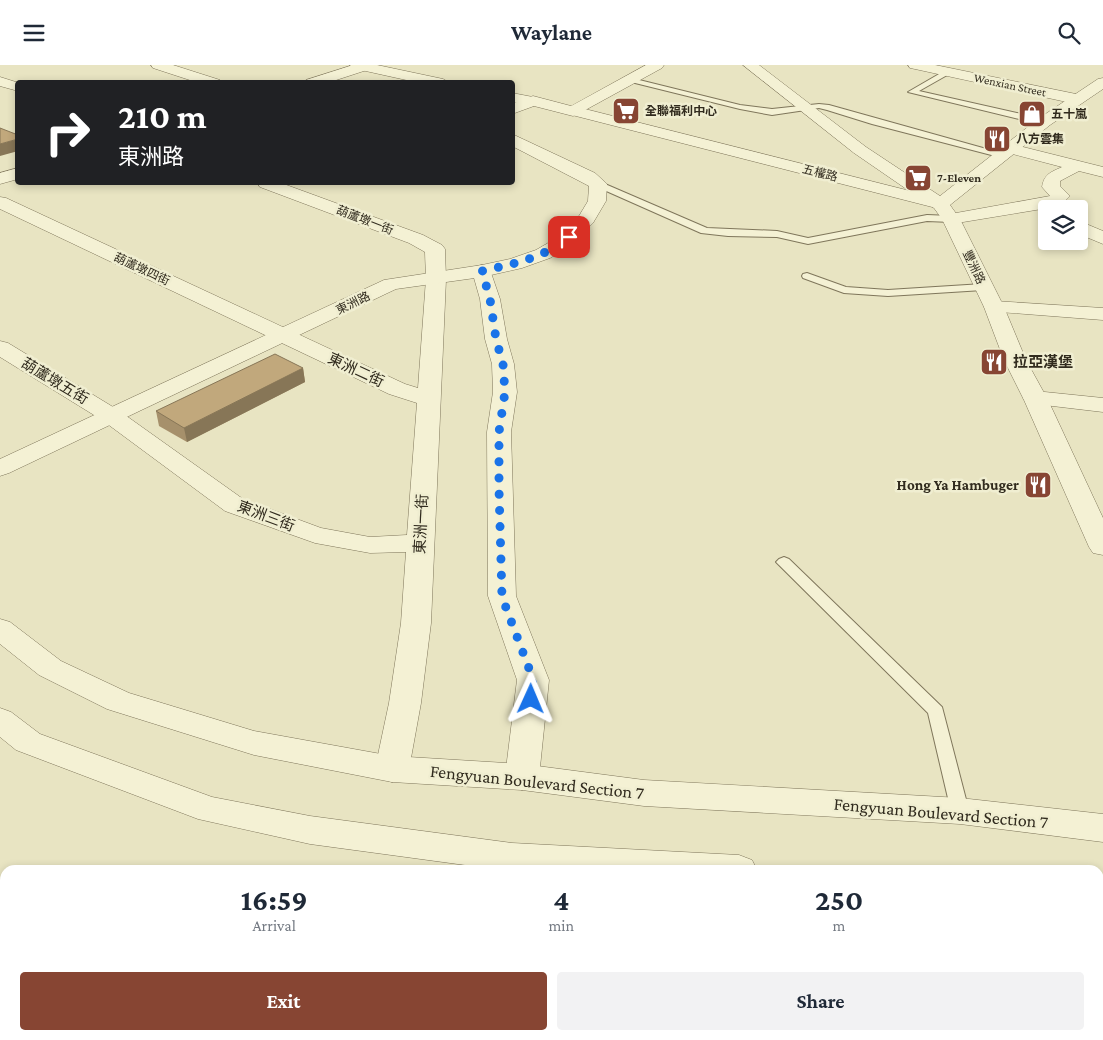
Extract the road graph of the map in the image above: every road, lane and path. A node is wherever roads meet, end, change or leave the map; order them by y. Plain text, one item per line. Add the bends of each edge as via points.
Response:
1 (158, 65) edge
2 (363, 65) edge
3 (657, 65) edge
4 (750, 65) edge
5 (915, 65) edge
6 (946, 71) junction
7 (630, 79) junction
8 (206, 80) edge
9 (320, 80) edge
10 (430, 80) edge
11 (0, 81) edge
12 (1103, 82) edge
13 (15, 86) edge
14 (515, 98) edge
15 (1076, 99) junction
16 (533, 101) junction
17 (515, 109) edge
18 (807, 109) junction
19 (573, 111) junction
20 (1044, 122) junction
21 (515, 140) edge
22 (1007, 152) junction
23 (1076, 166) junction
24 (1103, 172) edge
25 (15, 174) edge
26 (0, 179) edge
27 (598, 184) junction
28 (271, 185) edge
29 (1057, 200) edge
30 (0, 202) edge
31 (1038, 209) edge
32 (946, 211) junction
33 (1088, 231) edge
34 (1103, 238) edge
35 (482, 271) junction
36 (807, 276) dead end
37 (436, 279) junction
38 (983, 287) junction
39 (994, 307) junction
40 (1103, 314) edge
41 (284, 335) junction
42 (0, 348) edge
43 (1035, 398) junction
44 (429, 399) junction
45 (1103, 405) edge
46 (110, 415) junction
47 (0, 468) edge
48 (419, 543) junction
49 (1103, 547) edge
50 (784, 562) dead end
51 (0, 629) edge
52 (0, 720) edge
53 (392, 769) junction
54 (522, 777) junction
55 (960, 811) junction
56 (1103, 828) edge
57 (652, 865) edge

1 - 8 street
2 - 9 street
2 - 10 street
3 - 7 street
4 - 18 street
5 - 6 street, Wenxian Street
6 - 15 street, Wenxian Street
6 - 20 lane via 912,92
7 - 18 lane via 740,107 772,112
7 - 19 street
11 - 13 street
12 - 15 street
14 - 16 street, 五權路
15 - 20 street
16 - 17 street
16 - 19 street, 五權路
18 - 22 lane via 829,108 875,123
18 - 32 street via 860,151
19 - 32 street, 五權路
20 - 22 street
21 - 27 street
22 - 23 street
22 - 32 street
23 - 24 street
23 - 29 street via 1052,179 1051,187 1061,196
25 - 26 street
27 - 32 lane via 705,231 777,234 808,241 927,218
27 - 35 street, 東洲路 via 593,209 562,243 532,259
28 - 37 street, 葫蘆墩一街 via 435,249
30 - 41 street, 葫蘆墩四街
31 - 32 street
32 - 38 street, 豐洲路
33 - 34 street
35 - 37 street, 東洲路
35 - 54 street via 503,364 505,392 499,432 502,597 533,679
36 - 38 lane via 844,290 888,293
37 - 41 street, 東洲路 via 391,284
37 - 44 street, 東洲一街
38 - 39 street, 豐洲路
39 - 40 street
39 - 43 street, 豐洲路
41 - 44 street, 東洲二街 via 397,389
41 - 46 street, 東洲路
42 - 46 street, 葫蘆墩五街
43 - 45 street
43 - 49 street, 豐洲路
44 - 48 street, 東洲一街
46 - 47 street, 東洲路
46 - 48 street, 東洲三街 via 234,505 315,535 370,545
48 - 53 street, 東洲一街 via 416,623
50 - 55 lane via 936,711
51 - 53 street, Fengyuan Boulevard Section 7 via 50,668 118,701 254,743
52 - 57 street via 28,742 200,807 310,830 512,857
53 - 54 street, Fengyuan Boulevard Section 7
54 - 55 street, Fengyuan Boulevard Section 7 via 644,793
55 - 56 street, Fengyuan Boulevard Section 7

